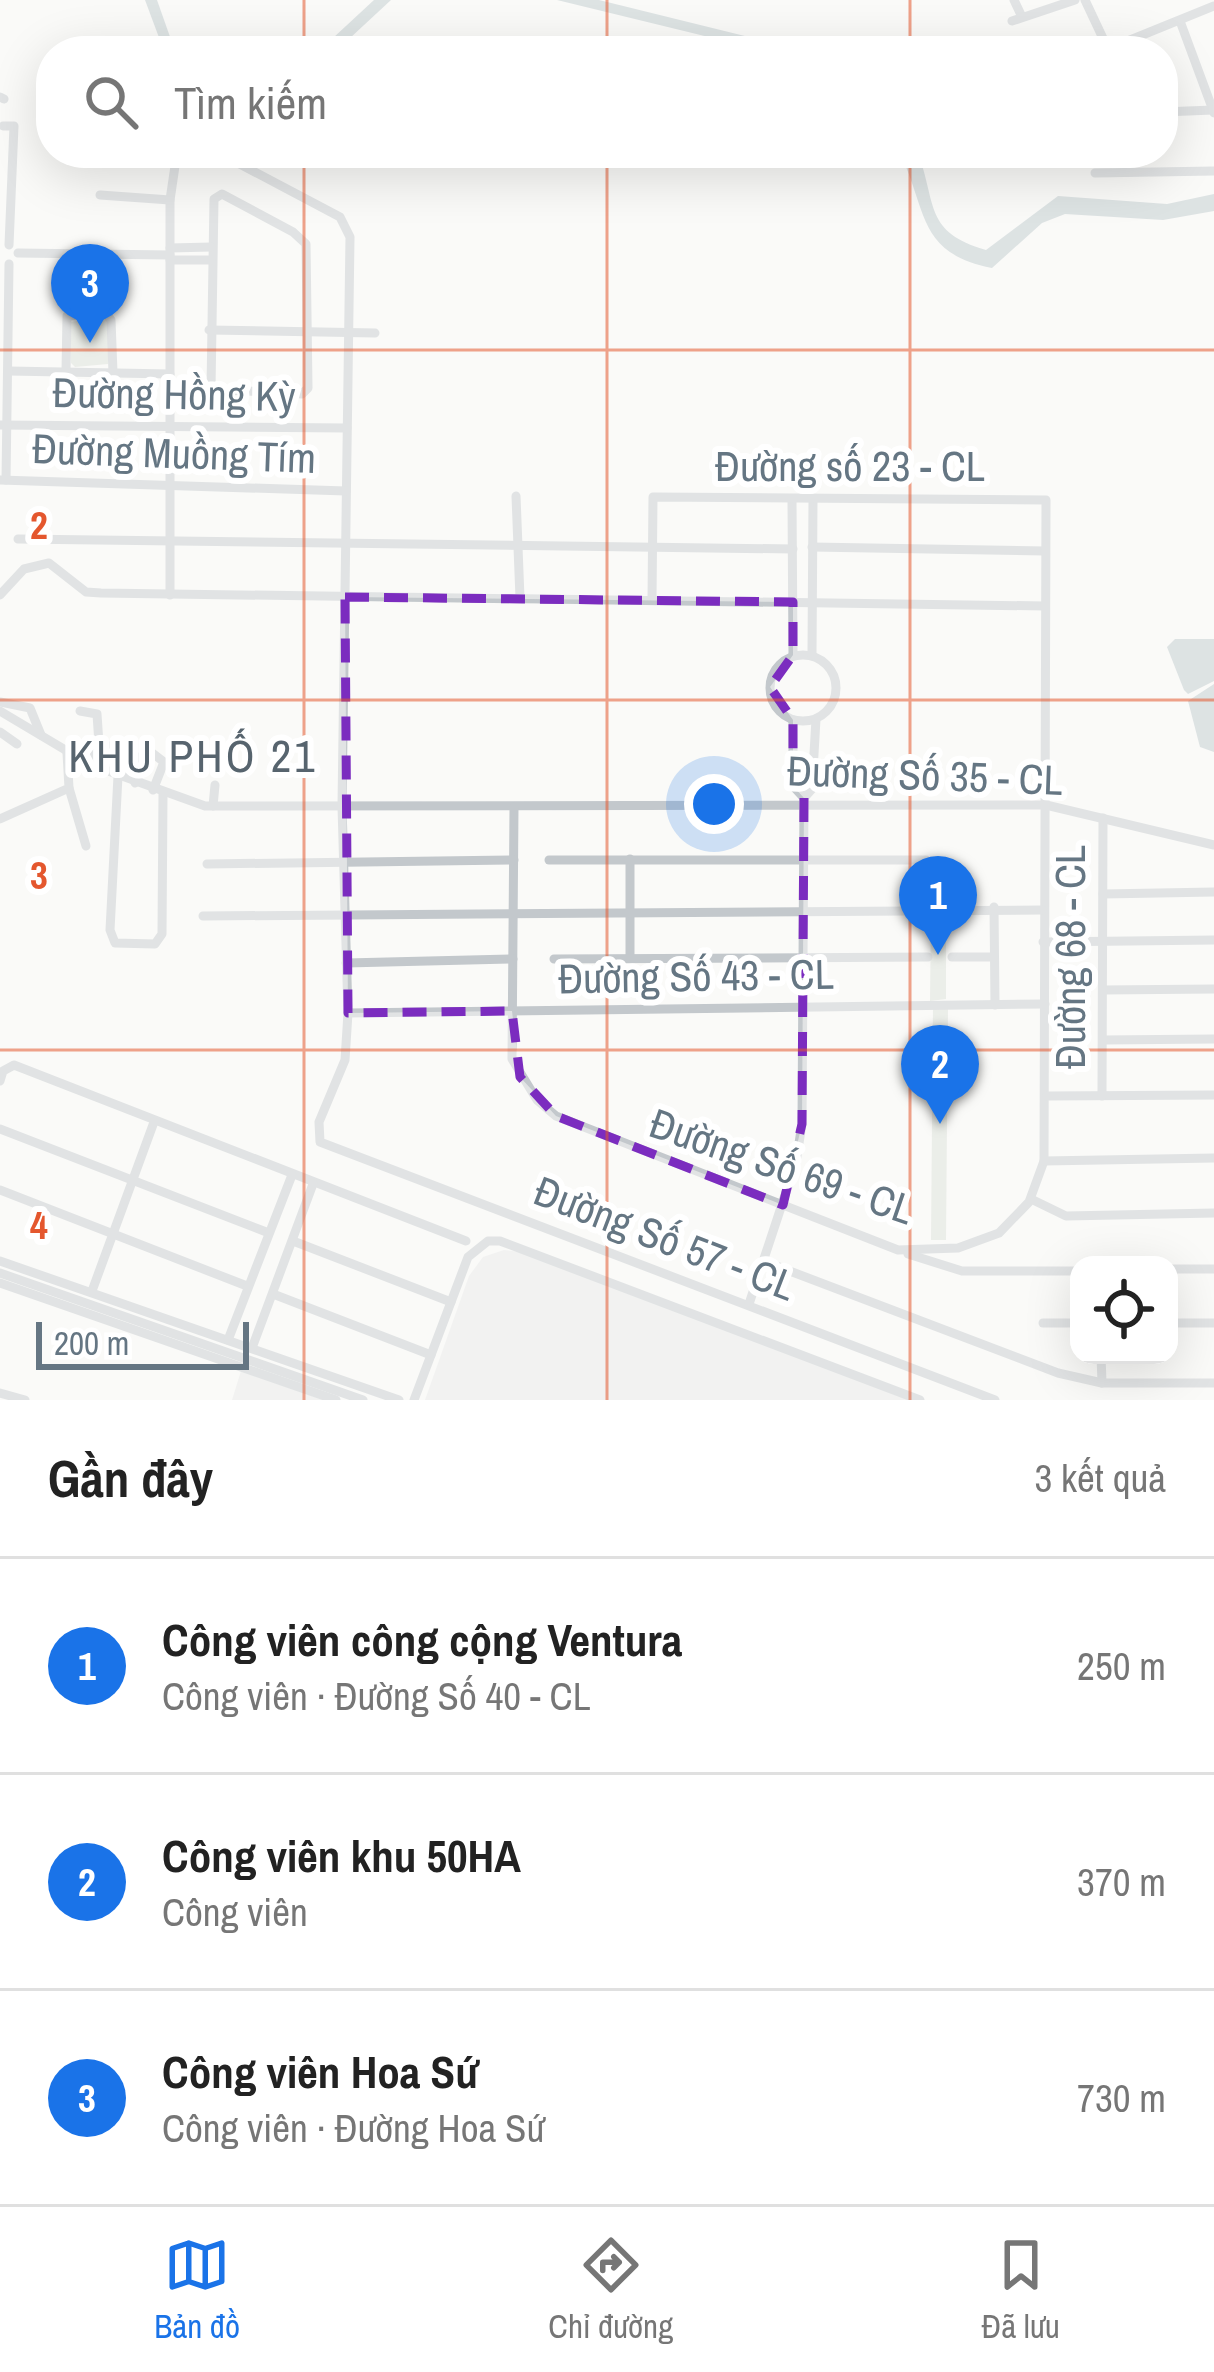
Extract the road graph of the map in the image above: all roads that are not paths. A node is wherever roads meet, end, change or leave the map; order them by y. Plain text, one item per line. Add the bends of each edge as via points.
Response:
1 (1014, 0) edge
2 (1075, 0) edge
3 (1085, 0) edge
4 (1214, 6) edge
5 (1180, 21) junction
6 (1100, 36) edge
7 (1142, 36) edge
8 (1178, 112) edge
9 (1213, 112) edge
10 (3, 126) dead end
11 (175, 168) edge
12 (247, 168) edge
13 (1214, 171) edge
14 (1095, 173) dead end
15 (6, 192) edge
16 (100, 195) dead end
17 (170, 200) junction
18 (7, 254) edge
19 (170, 254) junction
20 (211, 254) junction
21 (4, 311) edge
22 (209, 330) junction
23 (307, 332) junction
24 (348, 333) junction
25 (375, 333) dead end
26 (9, 370) junction
27 (66, 371) junction
28 (113, 373) junction
29 (170, 374) junction
30 (4, 425) edge
31 (347, 428) junction
32 (170, 429) junction
33 (3, 480) edge
34 (169, 489) junction
35 (346, 491) junction
36 (516, 496) dead end
37 (792, 499) junction
38 (813, 499) junction
39 (1046, 500) joint
40 (18, 539) dead end
41 (170, 540) junction
42 (520, 544) junction
43 (346, 545) junction
44 (651, 545) junction
45 (812, 547) junction
46 (794, 549) junction
47 (1045, 551) junction
48 (0, 596) edge
49 (170, 596) junction
50 (345, 597) junction
51 (520, 598) junction
52 (652, 600) junction
53 (793, 602) junction
54 (810, 602) junction
55 (1045, 606) junction
56 (812, 655) junction
57 (793, 656) junction
58 (0, 702) edge
59 (0, 711) edge
60 (80, 711) dead end
61 (816, 719) junction
62 (793, 720) junction
63 (0, 732) edge
64 (41, 735) junction
65 (17, 744) dead end
66 (99, 744) junction
67 (67, 753) junction
68 (145, 760) junction
69 (89, 764) junction
70 (118, 776) junction
71 (135, 783) junction
72 (214, 785) dead end
73 (69, 788) junction
74 (158, 792) junction
75 (804, 800) junction
76 (1046, 805) junction
77 (213, 806) junction
78 (342, 806) junction
79 (514, 807) junction
80 (1103, 818) junction
81 (0, 819) edge
82 (1214, 844) edge
83 (86, 847) dead end
84 (630, 859) junction
85 (514, 860) junction
86 (549, 860) dead end
87 (804, 860) junction
88 (926, 860) dead end
89 (344, 861) junction
90 (207, 864) dead end
91 (1214, 892) edge
92 (1103, 894) junction
93 (994, 908) junction
94 (806, 910) junction
95 (1042, 910) junction
96 (630, 911) junction
97 (514, 913) junction
98 (346, 914) junction
99 (203, 916) dead end
100 (1214, 940) edge
101 (1103, 941) junction
102 (1043, 942) junction
103 (928, 957) dead end
104 (952, 957) dead end
105 (994, 957) junction
106 (630, 958) junction
107 (805, 958) junction
108 (513, 959) junction
109 (554, 959) dead end
110 (346, 963) junction
111 (1214, 989) edge
112 (1103, 990) junction
113 (1045, 1004) junction
114 (995, 1005) junction
115 (806, 1007) junction
116 (512, 1011) junction
117 (348, 1013) junction
118 (1214, 1039) edge
119 (1102, 1040) junction
120 (0, 1081) edge
121 (1214, 1095) edge
122 (1047, 1096) junction
123 (1102, 1096) junction
124 (154, 1122) junction
125 (0, 1129) edge
126 (1214, 1158) edge
127 (1044, 1161) junction
128 (292, 1175) junction
129 (134, 1181) junction
130 (313, 1184) junction
131 (0, 1190) edge
132 (1030, 1199) junction
133 (783, 1205) junction
134 (1214, 1213) edge
135 (268, 1233) junction
136 (114, 1234) junction
137 (293, 1241) junction
138 (466, 1241) dead end
139 (898, 1250) junction
140 (766, 1262) junction
141 (0, 1266) edge
142 (1214, 1268) edge
143 (1178, 1269) edge
144 (1070, 1271) edge
145 (0, 1283) edge
146 (248, 1286) junction
147 (92, 1292) junction
148 (273, 1294) junction
149 (451, 1302) junction
150 (749, 1304) junction
151 (1043, 1323) dead end
152 (1070, 1323) edge
153 (1178, 1323) edge
154 (1214, 1323) edge
155 (228, 1340) junction
156 (252, 1348) junction
157 (431, 1355) junction
158 (1102, 1364) edge
159 (1102, 1382) junction
160 (1214, 1383) edge
161 (0, 1393) edge
162 (25, 1400) edge
163 (336, 1400) edge
164 (363, 1400) edge
165 (386, 1400) edge
166 (399, 1400) edge
167 (414, 1400) edge
168 (920, 1400) edge
169 (995, 1400) edge

1 - 2 street via 1017,19
3 - 6 street
4 - 5 street
5 - 7 street
5 - 9 street
8 - 9 street
10 - 15 street via 14,126
11 - 17 street
12 - 24 street via 347,226
13 - 14 street
15 - 18 street
16 - 17 street
17 - 19 street
18 - 19 street
18 - 21 street
19 - 20 street
19 - 29 street
20 - 22 street
20 - 23 street via 214,199 222,194 300,237
21 - 26 street
22 - 23 street
22 - 23 street via 216,392 302,394
23 - 24 street
24 - 25 street
24 - 31 street
26 - 27 street
26 - 30 street
27 - 28 street
27 - 28 street via 67,316 106,314
28 - 29 street
29 - 32 street
30 - 32 street, Đường Hồng Kỳ
30 - 33 street
31 - 32 street, Đường Hồng Kỳ
31 - 35 street
32 - 34 street
33 - 34 street, Đường Muồng Tím
34 - 35 street, Đường Muồng Tím
34 - 41 street
35 - 43 street
36 - 42 street
37 - 38 street, Đường số 23 - CL
37 - 44 street, Đường số 23 - CL via 653,497
37 - 46 street
38 - 39 street, Đường số 23 - CL
38 - 45 street
39 - 47 street, Đường Số 69 - CL
40 - 41 street
41 - 43 street
41 - 49 street
42 - 43 street
42 - 44 street
42 - 51 street
43 - 50 street
44 - 46 street
44 - 52 street
45 - 47 street
45 - 54 street
46 - 53 street
47 - 55 street, Đường Số 69 - CL
48 - 49 street via 24,569 49,563 86,592
49 - 50 street
50 - 51 street
50 - 78 street
51 - 52 street
52 - 53 street
53 - 54 street
53 - 57 street
54 - 55 street
54 - 56 street
55 - 76 street, Đường Số 69 - CL
56 - 57 street
56 - 61 street via 836,681 833,704
57 - 62 street via 776,668 770,687 776,707
58 - 64 street via 30,708
59 - 64 street
60 - 66 street via 97,714
61 - 62 street
61 - 75 street via 812,789
62 - 75 street via 794,786
63 - 65 street
64 - 67 street, Đường Số 35 - CL
66 - 68 street
66 - 69 street
67 - 69 street, Đường Số 35 - CL
67 - 73 street
68 - 71 street
68 - 74 street via 151,752 164,757
69 - 70 street, Đường Số 35 - CL
70 - 71 street, Đường Số 35 - CL
70 - 74 street via 115,943 155,944 162,934
71 - 74 street, Đường Số 35 - CL
72 - 77 street
73 - 81 street
73 - 83 street
74 - 77 street, Đường Số 35 - CL
75 - 76 street, Đường Số 35 - CL
75 - 79 street, Đường Số 35 - CL
75 - 87 street
76 - 80 street, Đường Số 35 - CL
76 - 95 street, Đường Số 69 - CL
77 - 78 street, Đường Số 35 - CL
78 - 79 street, Đường Số 35 - CL
78 - 89 street
79 - 85 street, Đường Số 69 - CL
80 - 82 street, Đường Số 35 - CL
80 - 92 street, Đường 68 - CL
84 - 86 street
84 - 87 street
84 - 96 street
85 - 89 street
85 - 97 street, Đường Số 69 - CL
87 - 88 street
87 - 94 street
89 - 90 street
89 - 98 street
91 - 92 street
92 - 101 street, Đường 68 - CL
93 - 94 street
93 - 95 street
93 - 105 street
94 - 96 street
94 - 107 street
95 - 102 street, Đường Số 69 - CL
96 - 97 street
96 - 106 street
97 - 98 street
97 - 108 street, Đường Số 69 - CL
98 - 99 street
98 - 110 street
100 - 101 street
101 - 102 street
101 - 112 street, Đường 68 - CL
102 - 113 street, Đường Số 69 - CL
103 - 107 street
104 - 105 street
105 - 114 street
106 - 107 street
106 - 109 street
107 - 115 street
108 - 110 street
108 - 116 street, Đường Số 69 - CL
110 - 117 street
111 - 112 street
112 - 119 street, Đường 68 - CL
113 - 114 street, Đường Số 43 - CL
113 - 122 street, Đường Số 69 - CL
114 - 115 street, Đường Số 43 - CL
115 - 116 street, Đường Số 43 - CL
115 - 133 street via 802,1124
116 - 117 street, Đường Số 43 - CL
116 - 133 street, Đường Số 69 - CL via 512,1059 556,1116
117 - 150 street, Đường Số 57 - CL via 345,1060 317,1133 326,1146
118 - 119 street
119 - 123 street, Đường 68 - CL
120 - 124 street via 14,1065
121 - 123 street
122 - 123 street
122 - 127 street, Đường Số 69 - CL
124 - 128 street
124 - 129 street
125 - 129 street
126 - 127 street
127 - 132 street, Đường Số 69 - CL
128 - 130 street
128 - 135 street
129 - 135 street
129 - 136 street
130 - 137 street
130 - 138 street
131 - 136 street
132 - 134 street via 1066,1216
132 - 139 street, Đường Số 69 - CL via 1011,1223 981,1240
133 - 139 street, Đường Số 69 - CL
133 - 140 street
135 - 146 street
136 - 146 street
136 - 147 street
137 - 148 street
137 - 149 street
139 - 144 street via 962,1271
140 - 150 street
140 - 159 street via 1046,1370
141 - 147 street
141 - 164 street
141 - 165 street
142 - 143 street
145 - 163 street
146 - 155 street
147 - 155 street
148 - 156 street
148 - 157 street
149 - 157 street
149 - 168 street via 468,1258 500,1241
150 - 169 street, Đường Số 57 - CL
151 - 152 street
153 - 154 street
155 - 156 street
156 - 166 street
157 - 167 street
158 - 159 street
159 - 160 street
161 - 162 street

